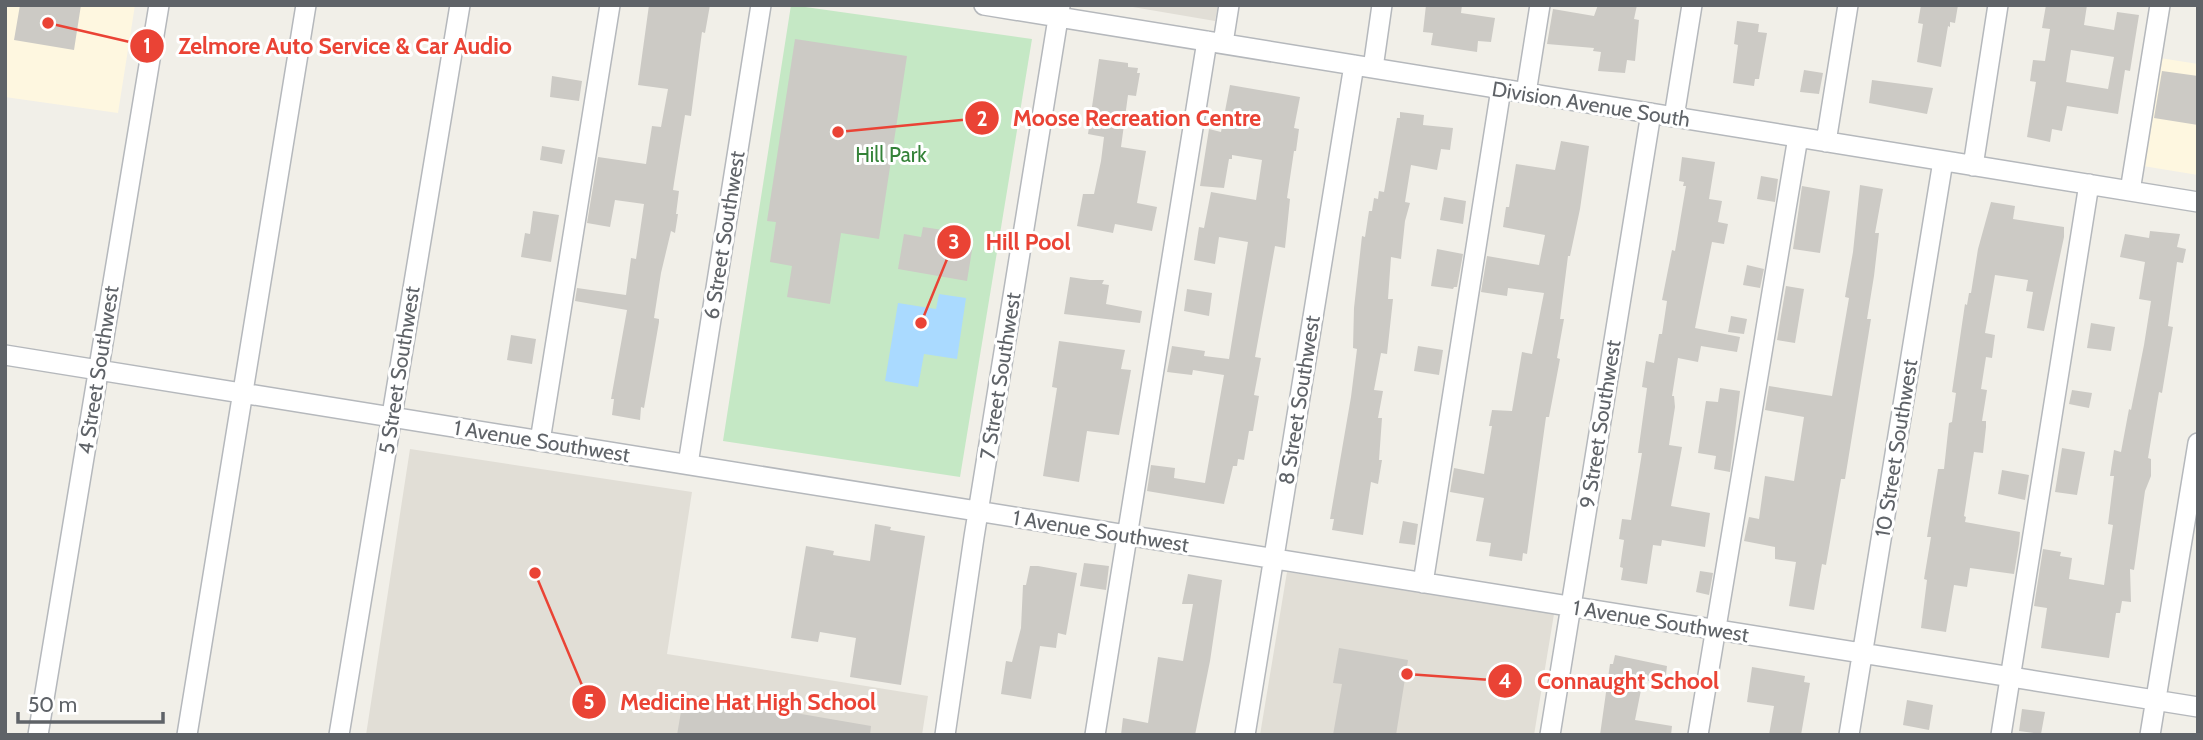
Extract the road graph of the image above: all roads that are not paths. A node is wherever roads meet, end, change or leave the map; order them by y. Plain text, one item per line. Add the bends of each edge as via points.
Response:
1 (159, 5) edge
2 (306, 5) edge
3 (460, 5) edge
4 (610, 5) edge
5 (761, 5) edge
6 (984, 5) edge
7 (1229, 5) edge
8 (1382, 5) edge
9 (1540, 5) edge
10 (1692, 5) edge
11 (1848, 5) edge
12 (1998, 5) edge
13 (2160, 5) edge
14 (1059, 11) edge
15 (1215, 42) junction
16 (1363, 66) junction
17 (1501, 89) junction
18 (1526, 93) junction
19 (1651, 113) junction
20 (1674, 117) junction
21 (1798, 137) junction
22 (1826, 142) junction
23 (1943, 161) junction
24 (1973, 166) junction
25 (2088, 184) junction
26 (2130, 191) junction
27 (2198, 202) edge
28 (5, 355) edge
29 (98, 370) junction
30 (245, 393) junction
31 (391, 417) junction
32 (540, 441) junction
33 (2198, 443) edge
34 (688, 464) junction
35 (978, 511) junction
36 (1128, 535) junction
37 (1274, 559) junction
38 (1423, 583) junction
39 (1570, 606) junction
40 (1716, 630) junction
41 (1863, 653) junction
42 (2010, 677) junction
43 (2156, 701) junction
44 (2198, 707) edge
45 (38, 735) edge
46 (187, 735) edge
47 (339, 735) edge
48 (945, 735) edge
49 (1095, 735) edge
50 (1245, 735) edge
51 (1550, 735) edge
52 (1698, 735) edge
53 (1849, 735) edge
54 (2001, 735) edge
55 (2150, 735) edge

1 - 29 street, 4 Street Southwest
2 - 30 street
3 - 31 street, 5 Street Southwest
4 - 32 street
5 - 34 street, 6 Street Southwest
6 - 14 street, Division Avenue South
7 - 15 street
8 - 16 street, 8 Street Southwest
9 - 18 street
10 - 20 street
11 - 22 street
12 - 24 street
13 - 26 street
14 - 15 street, Division Avenue South
14 - 35 street, 7 Street Southwest
15 - 16 street, Division Avenue South
15 - 36 street
16 - 17 street, Division Avenue South
16 - 37 street, 8 Street Southwest
17 - 18 street, Division Avenue South
17 - 38 street
18 - 19 street, Division Avenue South
19 - 20 street, Division Avenue South
19 - 39 street, 9 Street Southwest
20 - 21 street, Division Avenue South
21 - 22 street, Division Avenue South
21 - 40 street
22 - 23 street, Division Avenue South
23 - 24 street, Division Avenue South
23 - 41 street, 10 Street Southwest
24 - 25 street, Division Avenue South
25 - 26 street, Division Avenue South
25 - 42 street
26 - 27 street, Division Avenue South
28 - 29 street, 1 Avenue Southwest
29 - 30 street, 1 Avenue Southwest
29 - 45 street, 4 Street Southwest
30 - 31 street, 1 Avenue Southwest
30 - 46 street
31 - 32 street, 1 Avenue Southwest
31 - 47 street, 5 Street Southwest
32 - 34 street, 1 Avenue Southwest
33 - 43 street
34 - 35 street, 1 Avenue Southwest
35 - 36 street, 1 Avenue Southwest
35 - 48 street, 7 Street Southwest
36 - 37 street, 1 Avenue Southwest
36 - 49 street
37 - 38 street, 1 Avenue Southwest
37 - 50 street, 8 Street Southwest
38 - 39 street, 1 Avenue Southwest
39 - 40 street, 1 Avenue Southwest
39 - 51 street, 9 Street Southwest
40 - 41 street, 1 Avenue Southwest
40 - 52 street
41 - 42 street, 1 Avenue Southwest
41 - 53 street, 10 Street Southwest
42 - 43 street, 1 Avenue Southwest
42 - 54 street
43 - 44 street, 1 Avenue Southwest
43 - 55 street

